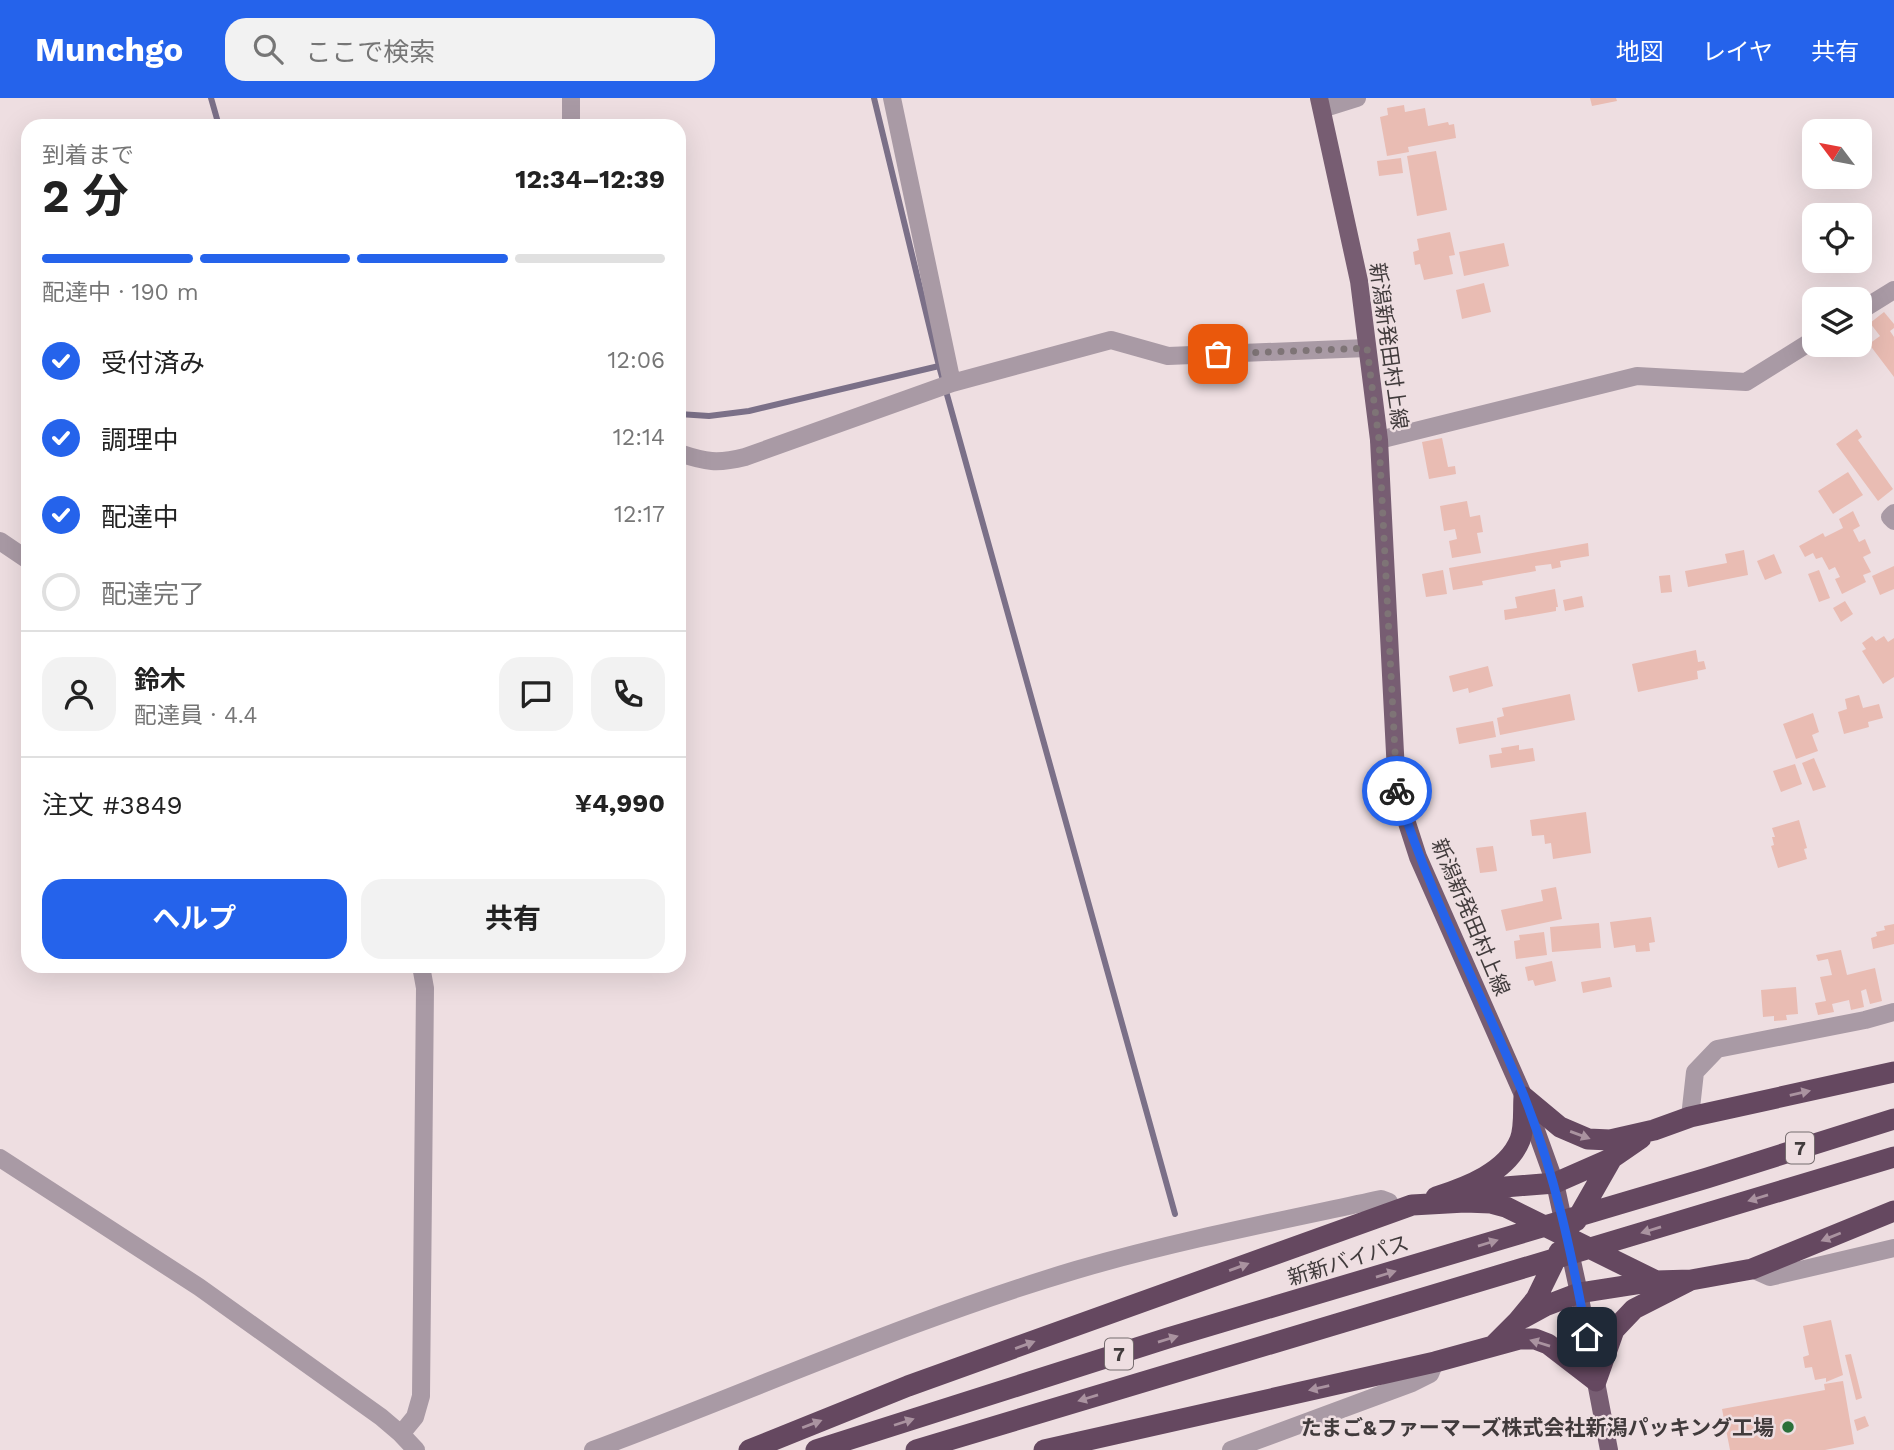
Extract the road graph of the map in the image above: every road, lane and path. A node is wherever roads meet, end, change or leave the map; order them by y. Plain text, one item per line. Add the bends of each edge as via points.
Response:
1 (570, 98) edge
2 (892, 98) edge
3 (1357, 98) edge
4 (1320, 104) edge
5 (571, 119) edge
6 (1894, 290) edge
7 (1872, 304) edge
8 (1802, 347) edge
9 (1367, 348) junction
10 (952, 383) junction
11 (1379, 440) junction
12 (686, 455) edge
13 (1894, 513) edge
14 (1894, 522) edge
15 (0, 541) edge
16 (21, 555) edge
17 (422, 973) edge
18 (1894, 1012) edge
19 (1894, 1072) edge
20 (1524, 1097) junction
21 (1690, 1117) junction
22 (1894, 1119) edge
23 (1654, 1130) junction
24 (1894, 1157) edge
25 (0, 1158) edge
26 (1612, 1158) junction
27 (1555, 1183) junction
28 (1455, 1191) junction
29 (1402, 1207) junction
30 (1894, 1211) edge
31 (1567, 1238) junction
32 (1894, 1248) edge
33 (1752, 1269) junction
34 (1691, 1280) junction
35 (1656, 1281) junction
36 (1579, 1293) junction
37 (1518, 1321) junction
38 (1494, 1344) junction
39 (1435, 1362) junction
40 (1595, 1381) junction
41 (401, 1434) junction
42 (416, 1450) edge
43 (593, 1450) edge
44 (749, 1450) edge
45 (816, 1450) edge
46 (916, 1450) edge
47 (1044, 1450) edge
48 (1231, 1450) edge
49 (1609, 1450) edge

1 - 5 street
2 - 10 street
3 - 4 street
4 - 9 main road, 新潟新発田村上線 via 1359,281
6 - 7 street
8 - 11 street via 1746,382 1637,376
9 - 10 street via 1168,356 1111,340
9 - 11 main road, 新潟新発田村上線
10 - 12 street via 745,457 721,463
11 - 20 main road, 新潟新発田村上線 via 1397,792 1418,857
13 - 14 street via 1890,517
15 - 16 street
17 - 41 street via 421,1396 415,1417
18 - 21 street via 1717,1049 1695,1072
21 -> 19 highway
20 -> 23 highway via 1560,1127 1588,1139 1610,1140
20 - 27 main road, 新潟新発田村上線
20 - 28 highway via 1522,1133 1513,1153 1489,1175
21 - 23 highway
45 -> 22 highway, 新新バイパス / 7 via 1168,1338
23 - 26 highway
24 -> 46 highway, 7
25 - 41 street via 199,1287
26 - 27 highway
26 - 31 highway
27 - 28 highway
27 - 31 main road, 新潟新発田村上線
28 - 29 highway
29 - 31 highway via 1491,1203
29 - 43 street via 1381,1199 1076,1270 901,1328
44 -> 29 highway via 908,1387
30 -> 33 highway
31 - 35 highway
31 - 36 main road, 新潟新発田村上線
31 - 37 highway via 1536,1299
32 - 33 street via 1770,1277
33 - 34 highway
34 - 35 highway
34 - 40 highway via 1623,1319 1609,1341
35 - 36 highway
36 - 37 highway
36 - 40 main road, 新潟新発田村上線
37 - 38 highway
38 - 39 highway
40 -> 38 highway via 1535,1339
39 -> 47 highway
39 - 48 street via 1430,1374 1412,1383
40 - 49 main road, 新潟新発田村上線
41 - 42 street

